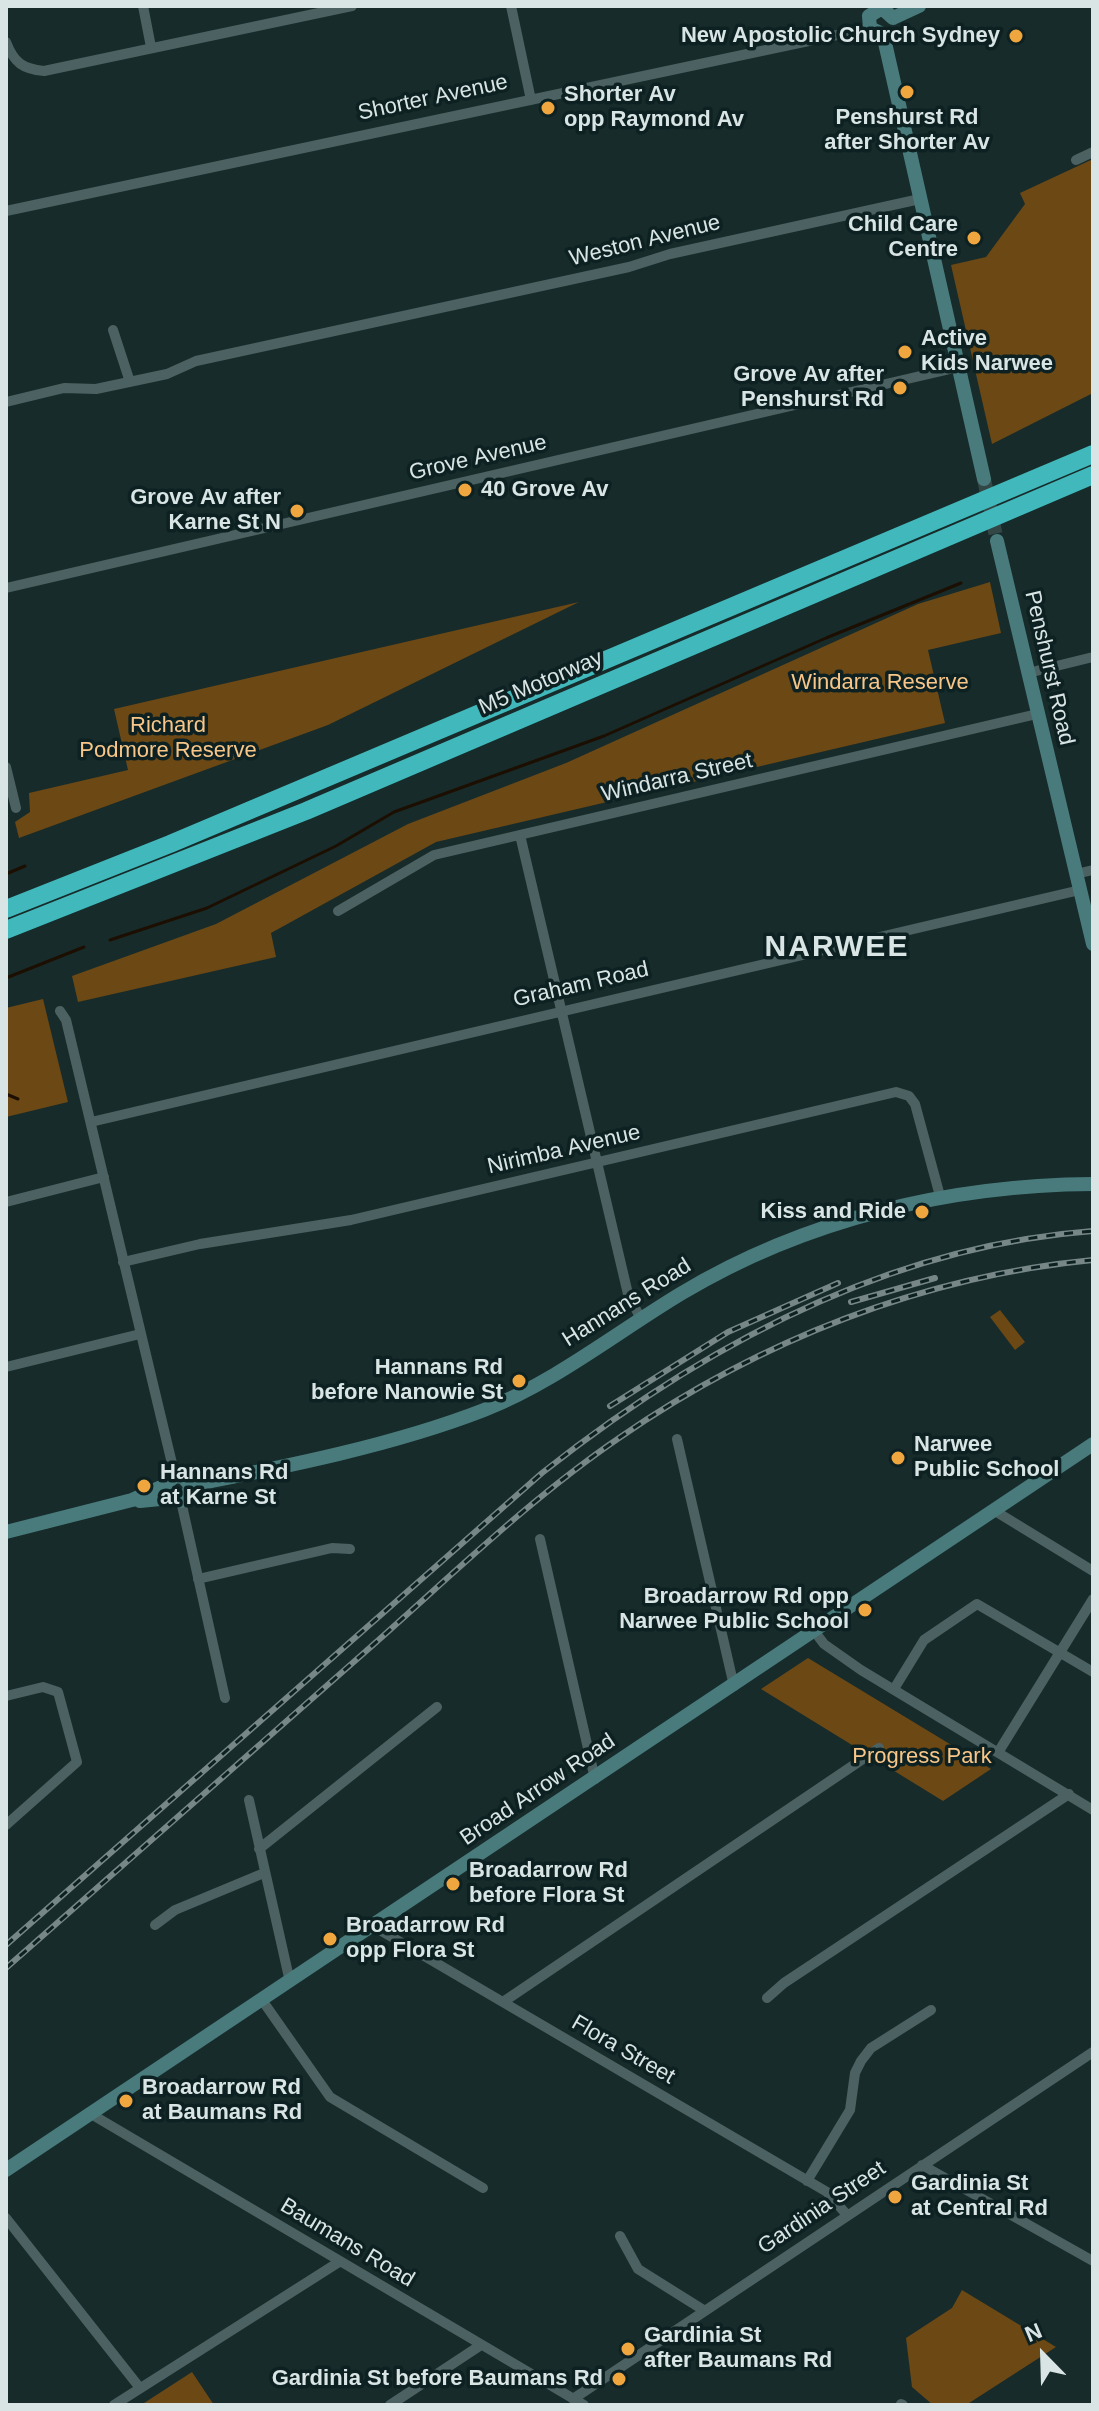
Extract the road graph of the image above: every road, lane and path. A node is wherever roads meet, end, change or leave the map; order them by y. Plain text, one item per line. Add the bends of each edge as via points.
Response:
1 (143, 6) edge
2 (352, 6) edge
3 (511, 6) edge
4 (919, 6) edge
5 (877, 7) edge
6 (893, 18) junction
7 (876, 31) junction
8 (6, 42) edge
9 (151, 47) junction
10 (531, 100) junction
11 (1093, 152) edge
12 (1076, 160) dead end
13 (920, 199) junction
14 (6, 211) edge
15 (113, 330) dead end
16 (959, 367) junction
17 (130, 382) junction
18 (6, 402) edge
19 (1093, 444) edge
20 (1093, 454) edge
21 (1093, 475) edge
22 (984, 479) tunnel mouth
23 (1022, 483) junction
24 (1093, 489) edge
25 (1028, 504) junction
26 (997, 541) tunnel mouth
27 (6, 588) edge
28 (1093, 657) edge
29 (1028, 673) junction
30 (1037, 714) junction
31 (6, 767) edge
32 (12, 804) edge
33 (520, 835) junction
34 (1093, 870) edge
35 (1076, 874) junction
36 (1080, 890) junction
37 (6, 909) edge
38 (338, 911) dead end
39 (6, 930) edge
40 (1093, 944) edge
41 (561, 1010) junction
42 (60, 1011) dead end
43 (91, 1122) junction
44 (597, 1163) junction
45 (104, 1177) junction
46 (1093, 1184) edge
47 (940, 1196) junction
48 (6, 1202) edge
49 (123, 1262) junction
50 (641, 1319) junction
51 (140, 1334) junction
52 (6, 1367) edge
53 (677, 1439) dead end
54 (1093, 1444) edge
55 (173, 1490) junction
56 (995, 1511) junction
57 (6, 1532) edge
58 (540, 1539) dead end
59 (350, 1549) dead end
60 (1093, 1571) edge
61 (198, 1579) junction
62 (1093, 1599) edge
63 (815, 1632) junction
64 (1060, 1651) junction
65 (1093, 1672) edge
66 (734, 1686) junction
67 (894, 1689) junction
68 (6, 1696) edge
69 (225, 1698) dead end
70 (437, 1707) dead end
71 (879, 1748) dead end
72 (999, 1751) junction
73 (595, 1779) junction
74 (1069, 1794) junction
75 (249, 1800) dead end
76 (1093, 1810) edge
77 (6, 1825) edge
78 (259, 1849) junction
79 (264, 1873) junction
80 (155, 1925) dead end
81 (373, 1926) junction
82 (290, 1982) junction
83 (767, 1998) dead end
84 (262, 2000) junction
85 (503, 2002) junction
86 (931, 2010) dead end
87 (1093, 2052) edge
88 (91, 2114) junction
89 (922, 2165) junction
90 (6, 2170) edge
91 (807, 2181) junction
92 (483, 2188) dead end
93 (847, 2215) junction
94 (6, 2218) edge
95 (620, 2236) dead end
96 (1093, 2261) edge
97 (339, 2262) junction
98 (705, 2311) junction
99 (481, 2345) junction
100 (140, 2388) junction
101 (573, 2399) junction
102 (114, 2405) edge
103 (390, 2405) edge
104 (584, 2405) edge

1 - 9 street
2 - 9 street
3 - 10 street
4 - 6 street
5 - 6 street
5 - 7 street via 869,16
6 - 7 street via 893,27
7 - 10 street, Shorter Avenue
7 - 13 street
8 - 9 street via 24,69 44,71
10 - 14 street, Shorter Avenue
11 - 12 street
13 - 16 street
13 - 17 street, Weston Avenue via 196,361
15 - 17 street
16 - 22 street
16 - 27 street, Grove Avenue
17 - 18 street, Weston Avenue via 64,388
19 - 23 highway
20 - 23 highway, M5 Motorway
21 - 25 highway, M5 Motorway
23 - 37 highway, M5 Motorway
24 - 25 highway
25 - 39 highway, M5 Motorway via 294,816
26 - 29 street, Penshurst Road
28 - 29 street
29 - 30 street, Penshurst Road
30 - 33 street, Windarra Street
30 - 35 street, Penshurst Road
31 - 32 street
33 - 38 street, Windarra Street via 434,855
33 - 41 street
34 - 35 street
35 - 36 street, Penshurst Road
36 - 40 street, Penshurst Road
36 - 41 street, Graham Road
41 - 43 street, Graham Road
41 - 44 street
42 - 43 street
43 - 45 street
44 - 47 street, Nirimba Avenue via 896,1092 915,1104
44 - 49 street, Nirimba Avenue via 351,1220
44 - 50 street via 628,1294
45 - 48 street
45 - 49 street
46 - 47 street, Hannans Road
47 - 50 street, Hannans Road via 799,1237 722,1271
49 - 51 street
50 - 55 street, Hannans Road via 535,1385 485,1409 416,1433 190,1485 183,1477
51 - 52 street
51 - 55 street
53 - 66 street
54 - 56 street, Broad Arrow Road
55 - 57 street
55 - 61 street
56 - 60 street
56 - 63 street, Broad Arrow Road
58 - 73 street
59 - 61 street via 332,1548
61 - 69 street
62 - 64 street
63 - 66 street, Broad Arrow Road
63 - 67 street via 824,1644
64 - 65 street
64 - 67 street via 977,1604 924,1640
64 - 72 street
66 - 73 street, Broad Arrow Road
67 - 72 street
68 - 77 street via 43,1687 58,1692 77,1762
70 - 78 street
71 - 85 street
72 - 74 street
73 - 81 street, Broad Arrow Road
74 - 76 street
74 - 83 street
75 - 78 street
78 - 79 street
79 - 80 street via 175,1910
79 - 82 street
81 - 82 street, Broad Arrow Road
81 - 85 street, Flora Street
82 - 84 street, Broad Arrow Road
84 - 88 street, Broad Arrow Road
84 - 92 street via 330,2097
85 - 91 street, Flora Street
86 - 91 street via 871,2048 861,2061 850,2110
87 - 89 street, Gardinia Street
88 - 90 street, Broad Arrow Road
88 - 97 street, Baumans Road
89 - 93 street, Gardinia Street
89 - 96 street
91 - 93 street, Flora Street via 827,2192
93 - 98 street, Gardinia Street
94 - 100 street
95 - 98 street via 638,2269
97 - 99 street, Baumans Road
97 - 100 street
98 - 101 street, Gardinia Street
99 - 101 street, Baumans Road
99 - 103 street
100 - 102 street
101 - 104 street, Baumans Road

